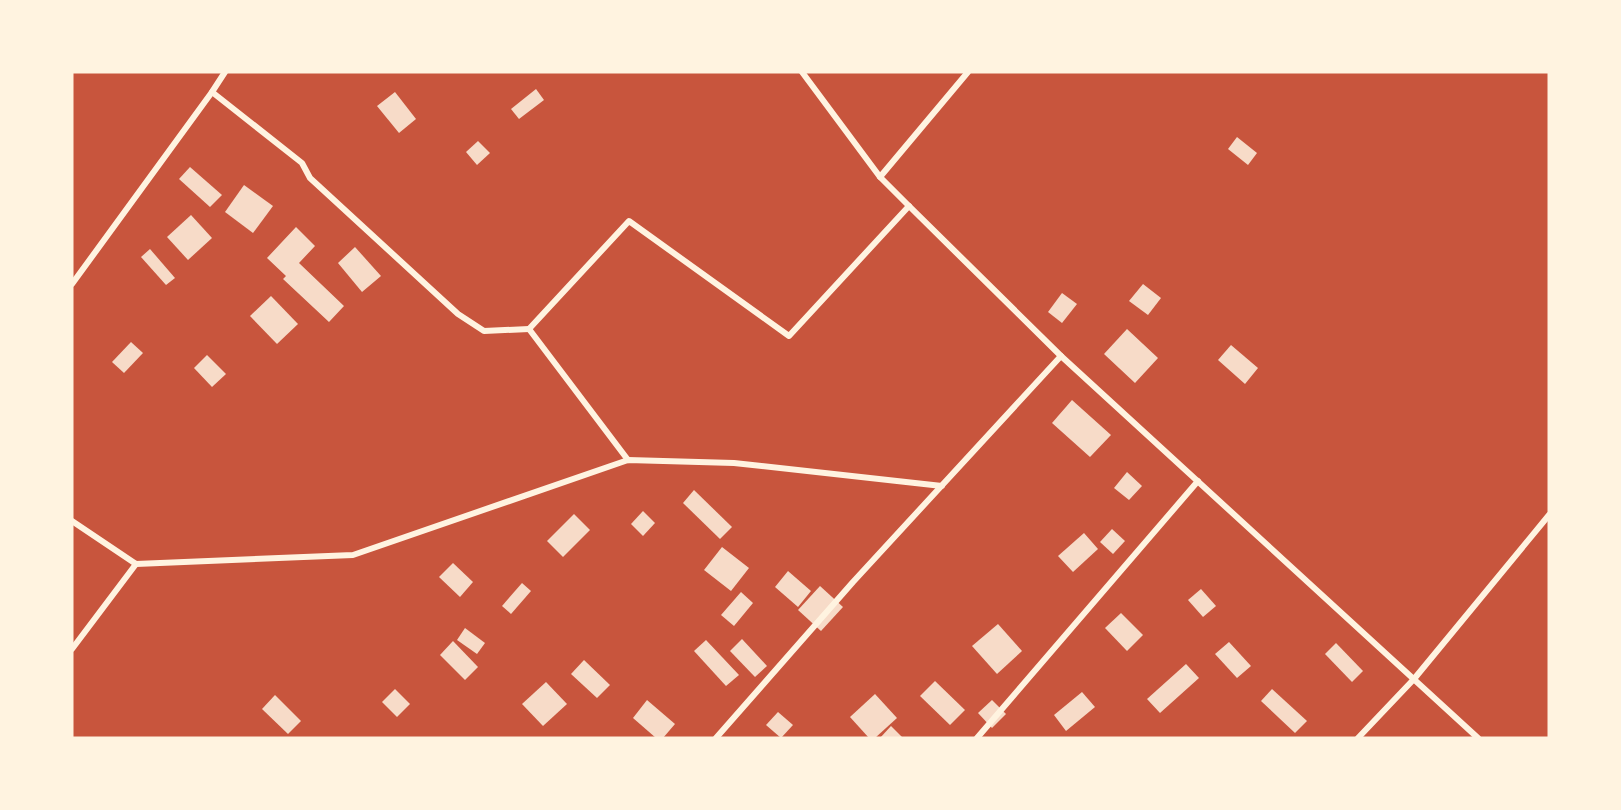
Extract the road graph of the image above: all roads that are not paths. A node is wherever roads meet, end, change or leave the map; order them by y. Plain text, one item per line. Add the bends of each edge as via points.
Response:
1 (225, 72) edge
2 (802, 72) edge
3 (968, 72) edge
4 (212, 92) junction
5 (880, 177) junction
6 (909, 206) junction
7 (72, 284) edge
8 (529, 328) junction
9 (1061, 356) junction
10 (628, 460) junction
11 (1198, 481) junction
12 (942, 486) junction
13 (1549, 515) edge
14 (72, 521) edge
15 (136, 564) junction
16 (72, 650) edge
17 (1414, 679) junction
18 (716, 738) edge
19 (977, 738) edge
20 (1358, 738) edge
21 (1478, 738) edge

1 - 4 street
2 - 5 street
3 - 5 street
4 - 7 street
4 - 8 street via 302,163 310,178 458,314 484,331
5 - 6 street
6 - 8 street via 789,336 628,221
6 - 9 street
8 - 10 street
9 - 11 street
9 - 12 street
10 - 12 street via 734,463
10 - 15 street via 353,555
11 - 17 street
11 - 19 street
12 - 18 street
13 - 17 street
14 - 15 street
15 - 16 street
17 - 20 street
17 - 21 street

